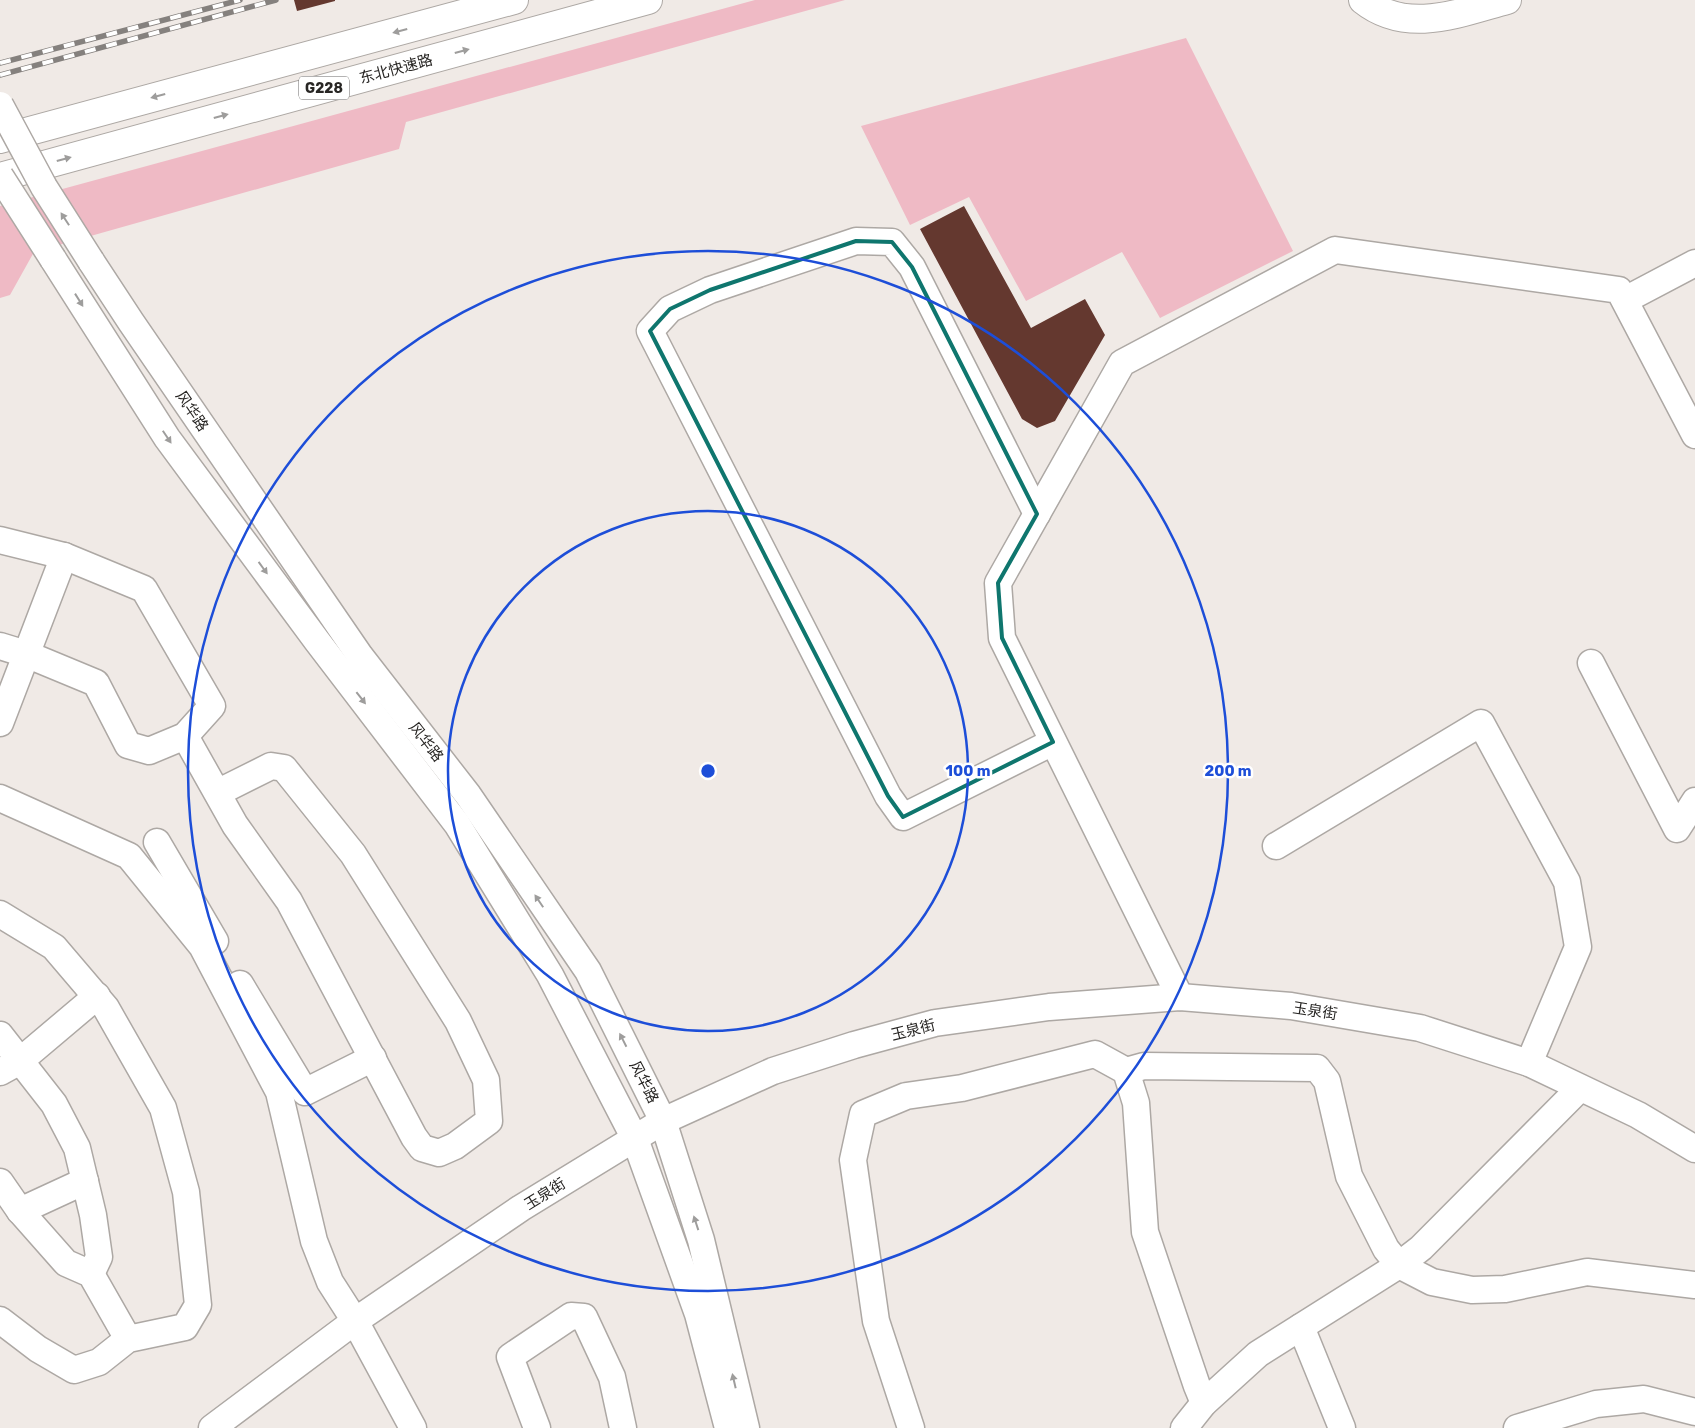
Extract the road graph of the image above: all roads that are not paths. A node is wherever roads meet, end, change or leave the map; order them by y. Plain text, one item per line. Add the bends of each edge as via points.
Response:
1 (514, 0) edge
2 (648, 0) edge
3 (1363, 0) edge
4 (1402, 0) edge
5 (1446, 0) edge
6 (1507, 0) edge
7 (0, 105) edge
8 (0, 139) edge
9 (0, 176) edge
10 (1695, 262) edge
11 (1624, 300) junction
12 (1695, 435) edge
13 (1037, 514) junction
14 (0, 540) edge
15 (64, 556) junction
16 (0, 646) edge
17 (26, 654) junction
18 (1591, 663) dead end
19 (0, 723) edge
20 (185, 736) junction
21 (1053, 742) junction
22 (217, 793) junction
23 (0, 798) edge
24 (1695, 801) edge
25 (157, 842) dead end
26 (1276, 846) dead end
27 (0, 914) edge
28 (97, 996) junction
29 (1180, 997) junction
30 (0, 1035) edge
31 (373, 1058) junction
32 (1529, 1063) junction
33 (10, 1067) edge
34 (1126, 1071) junction
35 (1580, 1088) junction
36 (664, 1121) junction
37 (635, 1139) junction
38 (1695, 1149) edge
39 (84, 1180) junction
40 (0, 1182) edge
41 (20, 1211) junction
42 (1399, 1265) junction
43 (92, 1274) junction
44 (1695, 1285) edge
45 (0, 1320) edge
46 (355, 1321) junction
47 (1301, 1326) junction
48 (128, 1339) junction
49 (1204, 1403) junction
50 (1695, 1412) edge
51 (212, 1428) edge
52 (414, 1428) edge
53 (537, 1428) edge
54 (623, 1428) edge
55 (728, 1428) edge
56 (746, 1428) edge
57 (911, 1428) edge
58 (1184, 1428) edge
59 (1342, 1428) edge
60 (1517, 1428) edge

1 -> 8 highway, G228
9 -> 2 highway, 东北快速路 / G228
3 - 6 highway via 1382,12 1421,20
4 - 5 highway via 1426,3
36 -> 7 street, 风华路, bridge via 588,972 468,796 360,656 136,330 44,186
9 -> 37 street, bridge via 167,438 311,634 457,824 550,975
10 - 11 street
11 - 12 street
11 - 13 street via 1619,290 1335,250 1122,363
13 - 21 street via 998,583 1002,638
13 - 21 street via 912,268 892,242 856,241 710,290 670,309 650,331 888,796 903,817
14 - 15 street
15 - 17 street
15 - 20 street via 144,589 212,706
16 - 17 street
17 - 19 street
17 - 20 street via 96,683 128,745 148,751
18 - 24 street via 1678,829
20 - 22 street
21 - 29 street
22 - 31 street via 235,825 290,901
22 - 31 street via 271,766 284,768 353,854 458,1021 486,1080 489,1121 455,1146 439,1153 422,1148
23 - 46 street via 129,856 202,946 279,1092 314,1241 330,1282
25 - 31 street via 305,1092
26 - 32 street via 1481,723 1567,882 1578,947
27 - 28 street via 54,947
28 - 33 street
28 - 48 street via 163,1108 186,1192 198,1305 185,1327
29 - 32 street, 玉泉街 via 1292,1006 1420,1028
29 - 36 street, 玉泉街 via 1049,1007 935,1023 773,1072
30 - 33 street
32 - 35 street, 玉泉街
33 - 39 street via 54,1104 77,1148
34 - 42 street via 1144,1066 1317,1068 1327,1081 1349,1176 1386,1249
34 - 49 street via 1136,1103 1146,1232
34 - 57 street via 1095,1054 962,1088 906,1096 863,1114 853,1160 876,1321
35 - 38 street, 玉泉街 via 1638,1115
35 - 42 street via 1421,1248
36 - 37 street, 玉泉街
56 -> 36 street, 风华路 via 701,1240
37 - 46 street, 玉泉街 via 521,1208
37 - 55 street via 698,1314
39 - 41 street
39 - 43 street via 99,1257
40 - 41 street
41 - 43 street via 66,1263
42 - 44 street via 1432,1282 1472,1290 1505,1289 1587,1272
42 - 47 street
43 - 48 street
45 - 48 street via 38,1349 74,1370 99,1362
46 - 51 street, 玉泉街
46 - 52 street
47 - 49 street via 1258,1354
47 - 59 street
49 - 58 street
50 - 60 street via 1644,1399 1596,1404
53 - 54 street via 510,1357 572,1316 584,1317 612,1376

